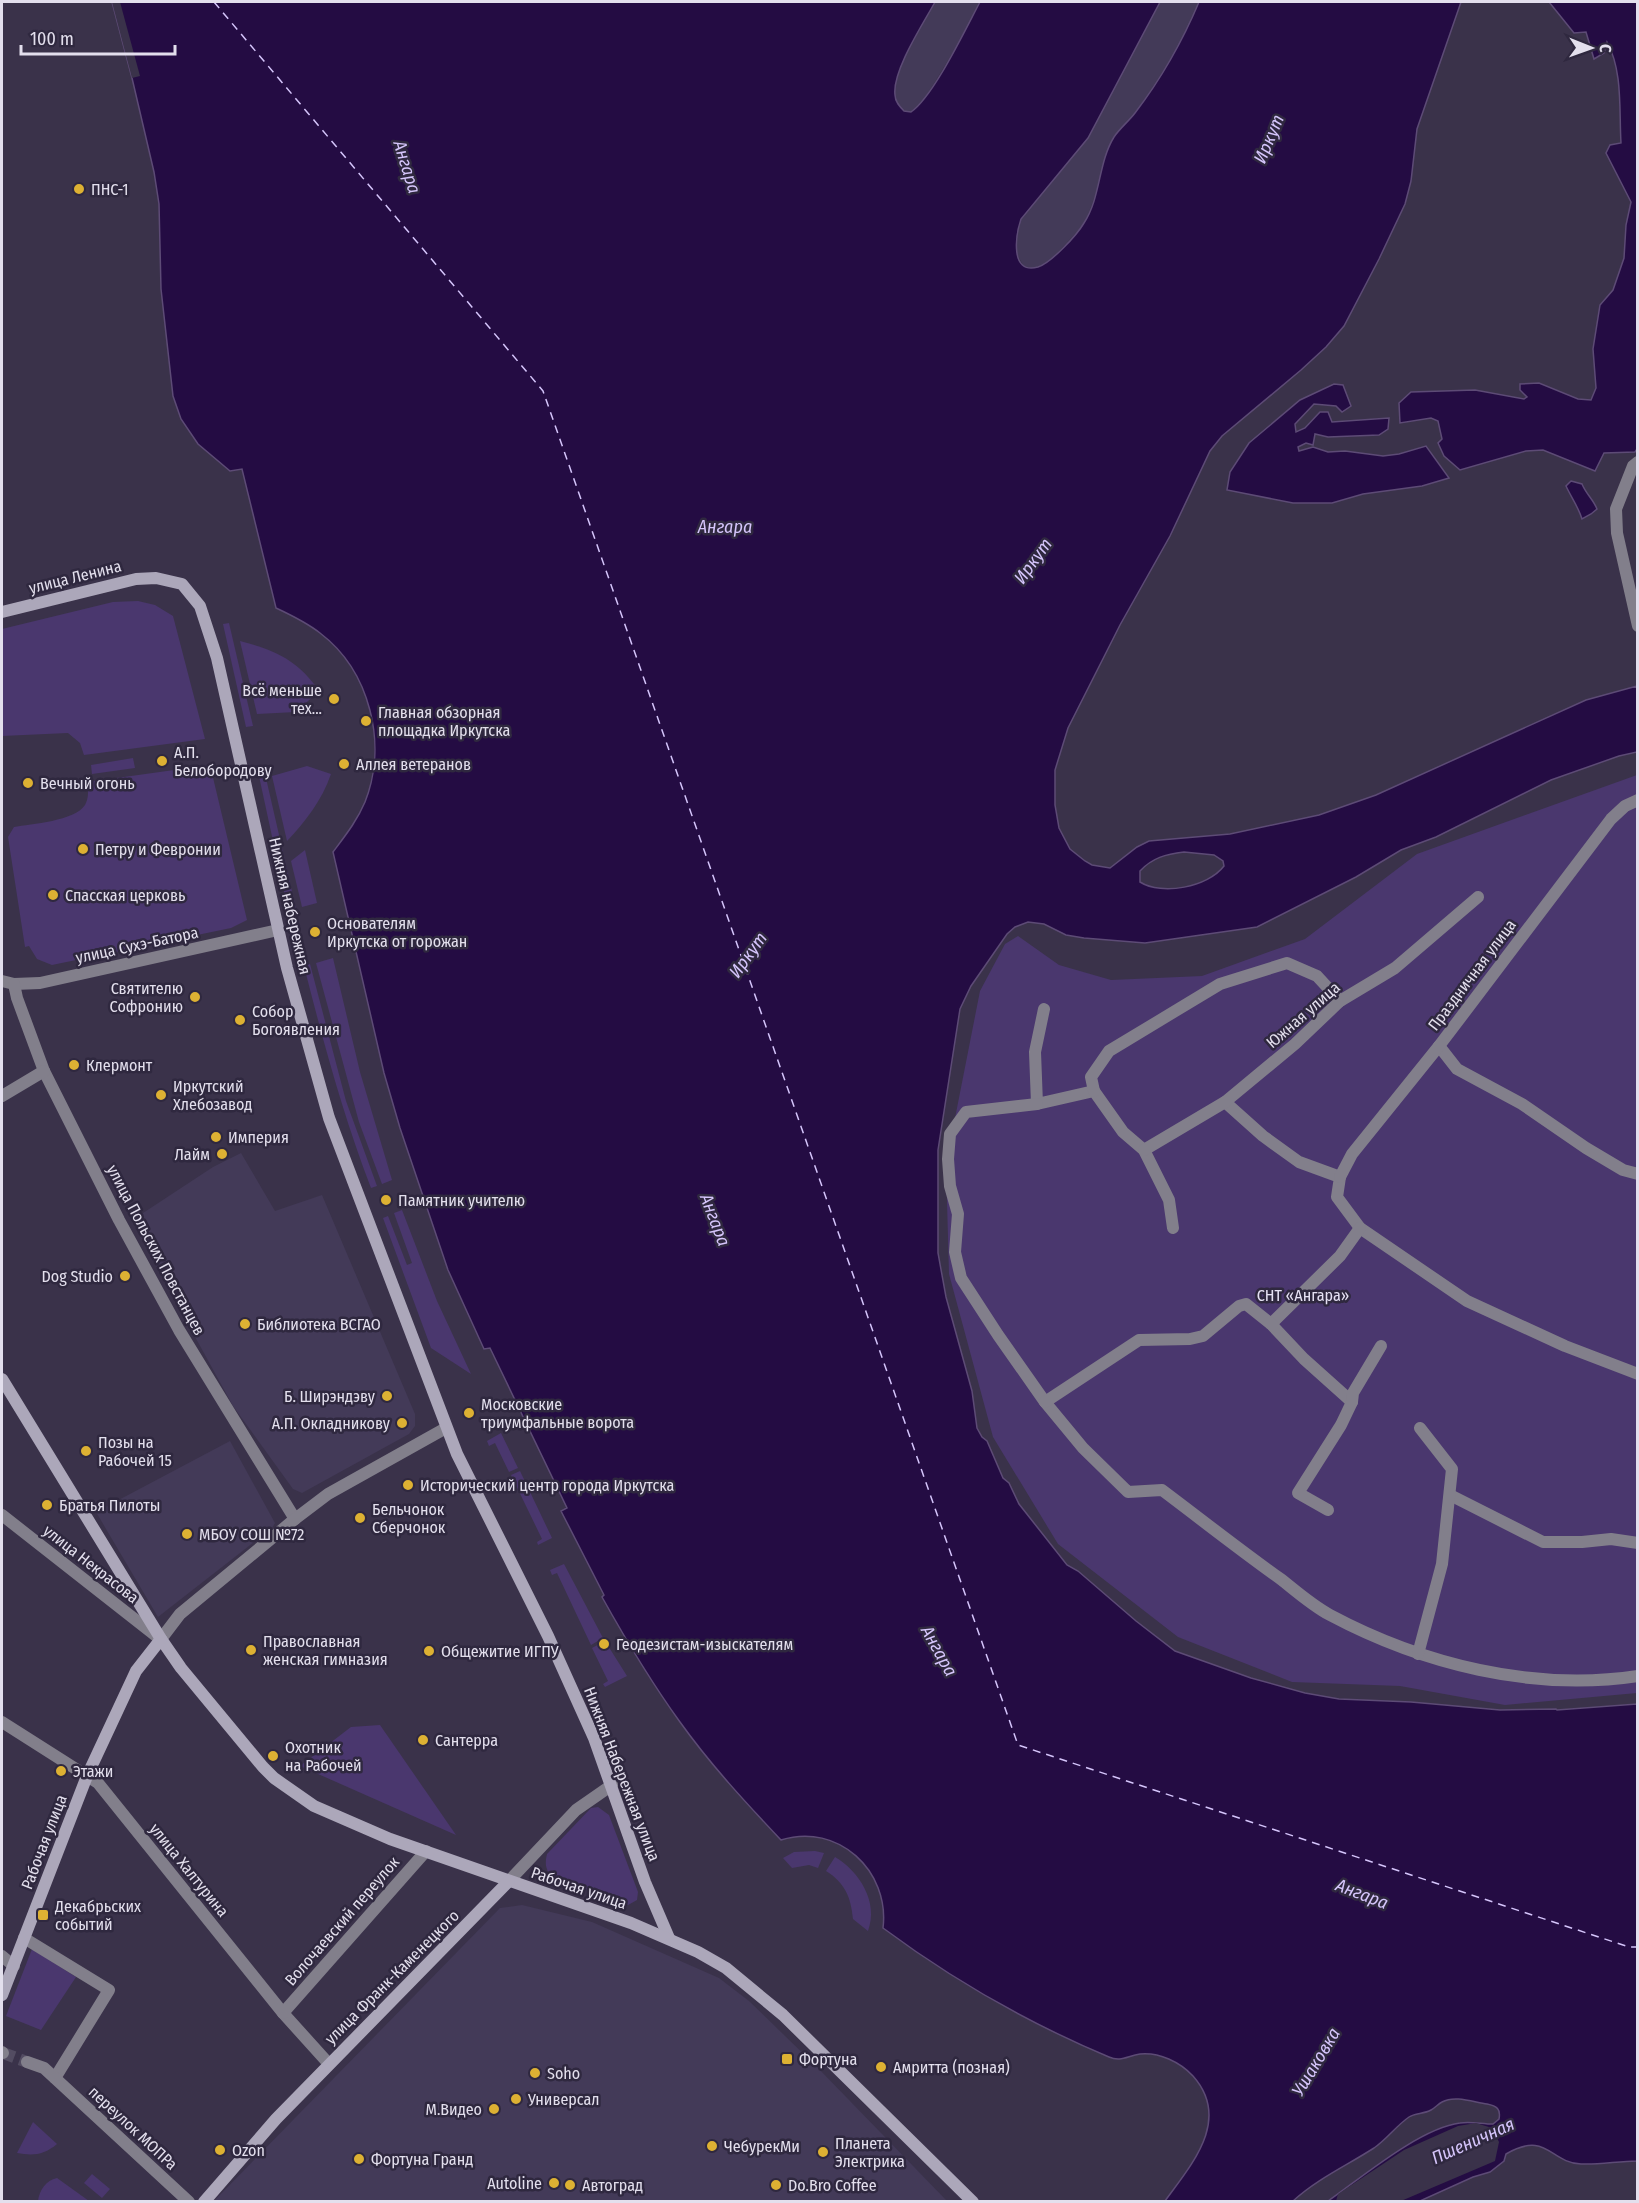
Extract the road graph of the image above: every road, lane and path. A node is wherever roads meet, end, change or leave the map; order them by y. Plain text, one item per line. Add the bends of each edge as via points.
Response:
1 (1638, 462) edge
2 (156, 578) joint
3 (2, 612) edge
4 (1638, 626) edge
5 (1638, 800) edge
6 (1478, 897) dead end
7 (278, 930) junction
8 (8, 982) edge
9 (1340, 1001) junction
10 (1044, 1009) dead end
11 (1440, 1046) junction
12 (44, 1071) junction
13 (1094, 1090) junction
14 (2, 1096) edge
15 (1225, 1102) junction
16 (1037, 1104) junction
17 (1144, 1150) junction
18 (1638, 1174) edge
19 (1340, 1177) junction
20 (1173, 1228) dead end
21 (1360, 1228) junction
22 (1271, 1324) junction
23 (1381, 1346) dead end
24 (1638, 1374) edge
25 (2, 1379) edge
26 (1045, 1402) junction
27 (1352, 1402) junction
28 (446, 1428) junction
29 (1420, 1428) dead end
30 (1450, 1495) junction
31 (1328, 1510) dead end
32 (2, 1515) edge
33 (296, 1519) junction
34 (1638, 1543) edge
35 (161, 1640) junction
36 (1418, 1654) junction
37 (1638, 1676) edge
38 (2, 1722) edge
39 (87, 1776) junction
40 (612, 1785) junction
41 (426, 1851) junction
42 (508, 1881) junction
43 (24, 1938) junction
44 (669, 1938) junction
45 (2, 1956) edge
46 (14, 1966) junction
47 (2, 1995) edge
48 (283, 2013) junction
49 (27, 2062) tunnel mouth
50 (329, 2064) junction
51 (55, 2078) junction
52 (189, 2202) edge
53 (204, 2202) edge
54 (973, 2202) edge

1 - 4 street via 1616,509 1617,533
2 - 3 main road, улица Ленина via 113,584
2 - 7 main road, Нижняя набережная via 182,584 200,606 208,628
5 - 11 street, Праздничная улица via 1611,819
6 - 9 street, Южная улица via 1395,968
7 - 8 street, улица Сухэ-Батора via 40,983
7 - 28 main road, Нижняя набережная via 330,1118
8 - 12 street, улица Польских Повстанцев
9 - 13 street via 1317,976 1287,963 1220,984 1109,1050 1091,1077
9 - 15 street, Южная улица
10 - 16 street via 1035,1052
11 - 18 street via 1457,1068 1522,1104 1623,1170
11 - 19 street, Праздничная улица via 1352,1154
12 - 14 street
12 - 33 street, улица Польских Повстанцев via 179,1330
13 - 16 street
13 - 17 street via 1123,1132
15 - 17 street, Южная улица
15 - 19 street via 1299,1162
16 - 26 street via 966,1112 950,1134 948,1159 958,1214 955,1252 961,1278
17 - 20 street via 1169,1200
19 - 21 street via 1337,1197
21 - 22 street via 1340,1256
21 - 24 street via 1467,1301
22 - 26 street via 1245,1304 1203,1336 1139,1340
22 - 27 street
23 - 27 street via 1353,1392
25 - 35 main road, Рабочая улица
26 - 36 street via 1083,1448 1128,1492 1162,1490 1329,1614
27 - 31 street via 1298,1492
28 - 33 street via 328,1494
28 - 40 main road, Нижняя Набережная улица via 548,1636
29 - 30 street via 1452,1469
30 - 34 street via 1543,1542 1611,1539
30 - 36 street via 1443,1564
32 - 35 street, улица Некрасова
33 - 35 street via 180,1614
35 - 39 main road, Рабочая улица via 136,1671
35 - 41 main road, Рабочая улица via 274,1778 314,1806
36 - 37 street via 1492,1672 1554,1680
38 - 39 street, улица Халтурина
39 - 43 main road, Рабочая улица
39 - 48 street, улица Халтурина via 107,1793
40 - 42 street, улица Франк-Каменецкого via 576,1810
40 - 44 main road, Нижняя Набережная улица
41 - 42 main road, Рабочая улица
41 - 48 street, Волочаевский переулок
42 - 44 main road, Рабочая улица
42 - 50 main road, улица Франк-Каменецкого
43 - 46 main road, Рабочая улица
43 - 51 street via 109,1990
44 - 54 main road, Рабочая улица via 726,1968 783,2015
45 - 46 street
46 - 47 main road, Рабочая улица
48 - 50 street, улица Халтурина
49 - 51 street, переулок МОПРа via 44,2068
50 - 53 main road, улица Франк-Каменецкого
51 - 52 street, переулок МОПРа

